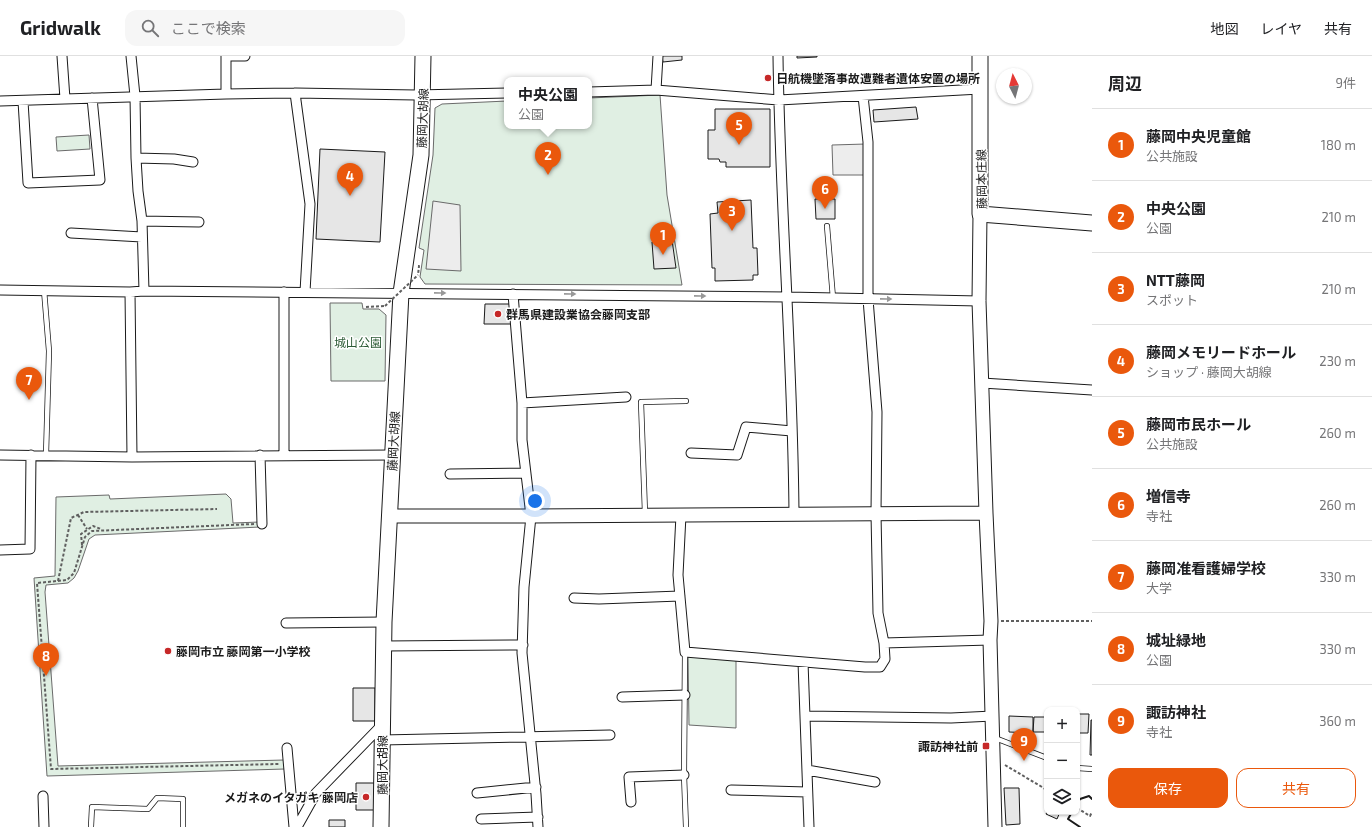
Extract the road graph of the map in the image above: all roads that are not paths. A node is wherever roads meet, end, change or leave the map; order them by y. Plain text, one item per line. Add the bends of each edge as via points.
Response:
1 (62, 56) edge
2 (131, 56) edge
3 (226, 56) edge
4 (245, 56) edge
5 (423, 56) edge
6 (658, 56) edge
7 (778, 56) edge
8 (980, 56) edge
9 (656, 90) junction
10 (980, 90) junction
11 (592, 92) edge
12 (295, 93) junction
13 (226, 94) junction
14 (504, 94) edge
15 (423, 95) junction
16 (135, 96) junction
17 (863, 96) junction
18 (92, 98) junction
19 (65, 99) junction
20 (779, 100) junction
21 (0, 101) edge
22 (23, 101) junction
23 (136, 158) junction
24 (193, 162) dead end
25 (980, 214) junction
26 (142, 221) junction
27 (199, 222) dead end
28 (1092, 223) edge
29 (827, 226) dead end
30 (71, 233) dead end
31 (142, 236) junction
32 (0, 290) edge
33 (44, 290) junction
34 (144, 291) junction
35 (130, 292) junction
36 (284, 292) junction
37 (305, 292) junction
38 (401, 293) junction
39 (513, 294) junction
40 (788, 297) junction
41 (833, 298) junction
42 (868, 299) junction
43 (979, 300) junction
44 (982, 383) junction
45 (1092, 390) edge
46 (626, 397) dead end
47 (686, 401) dead end
48 (522, 403) junction
49 (792, 431) junction
50 (691, 453) dead end
51 (31, 454) junction
52 (46, 454) junction
53 (0, 455) edge
54 (260, 455) junction
55 (284, 455) junction
56 (392, 455) junction
57 (132, 457) junction
58 (526, 473) junction
59 (450, 474) dead end
60 (986, 513) junction
61 (876, 514) junction
62 (645, 515) junction
63 (681, 515) junction
64 (794, 515) junction
65 (389, 516) junction
66 (531, 516) junction
67 (262, 524) road end
68 (0, 550) edge
69 (680, 596) junction
70 (574, 598) dead end
71 (384, 622) junction
72 (286, 623) dead end
73 (990, 640) junction
74 (884, 643) junction
75 (523, 645) junction
76 (384, 646) junction
77 (686, 652) junction
78 (803, 662) junction
79 (685, 695) junction
80 (622, 697) dead end
81 (805, 716) junction
82 (993, 716) junction
83 (382, 725) junction
84 (610, 735) dead end
85 (993, 737) junction
86 (530, 738) junction
87 (382, 740) junction
88 (287, 748) dead end
89 (1044, 757) edge
90 (1080, 768) edge
91 (1092, 769) edge
92 (807, 770) junction
93 (684, 775) junction
94 (875, 782) dead end
95 (536, 787) junction
96 (730, 790) dead end
97 (807, 792) junction
98 (477, 793) dead end
99 (43, 796) dead end
100 (632, 802) dead end
101 (538, 817) junction
102 (481, 819) dead end
103 (44, 827) edge
104 (91, 827) edge
105 (183, 827) edge
106 (295, 827) edge
107 (381, 827) edge
108 (538, 827) edge
109 (686, 827) edge
110 (809, 827) edge
111 (995, 827) edge

1 - 19 street
2 - 16 street
3 - 4 street
3 - 13 street
5 - 15 main road, 藤岡大胡線
6 - 9 street
7 - 20 street
8 - 10 main road, 藤岡本庄線
9 - 11 street
9 - 20 street
10 - 17 street
10 - 25 main road, 藤岡本庄線
12 - 13 street
12 - 15 street
12 - 37 street via 310,204
13 - 16 street
14 - 15 street
15 - 38 main road, 藤岡大胡線 via 421,155
16 - 18 street
16 - 23 street
17 - 20 street
17 - 42 street via 868,142
18 - 19 street
18 - 22 street via 100,180 28,183
19 - 22 street
20 - 40 street
21 - 22 street
23 - 24 street
23 - 26 street
25 - 28 main road, 藤岡本庄線
25 - 43 street
26 - 27 street
26 - 31 street
29 - 41 lane
30 - 31 street
31 - 34 street
32 - 33 street
33 - 35 street
33 - 52 lane via 49,351
34 - 35 street
34 - 36 street
35 - 57 street
36 - 37 street
36 - 55 street
37 - 38 street
38 -> 39 street
38 - 56 main road, 藤岡大胡線
39 -> 40 street
39 - 48 street
40 - 41 street
40 - 49 street
41 - 42 street
42 -> 43 street
42 - 61 street via 877,412
43 - 44 street
44 - 45 street
44 - 60 street
46 - 48 street
47 - 62 lane via 641,402
48 - 58 street via 522,440
49 - 50 street via 746,427 737,455
49 - 64 street
51 - 52 street
51 - 53 street
51 - 68 street via 30,549
52 - 57 street
54 - 55 street
54 - 57 street
54 - 67 street
55 - 56 street
56 - 65 main road, 藤岡大胡線
58 - 59 street
58 - 66 street
60 - 61 street
60 - 73 street
61 - 64 street
61 - 74 street via 878,613
62 - 63 street
62 - 66 street
63 - 64 street
63 - 69 street via 678,575
65 - 66 street
65 - 71 main road, 藤岡大胡線
66 - 75 street via 524,587
69 - 70 street via 599,600
69 - 77 street
71 - 72 street
71 - 76 main road, 藤岡大胡線
73 - 74 street
73 - 82 street
74 - 78 street via 885,659 880,666
75 - 76 street
75 - 86 street
76 - 83 main road, 藤岡大胡線
77 - 78 street
77 - 79 lane
78 - 81 street
79 - 80 street
79 - 93 lane
81 - 82 street
81 - 92 street
82 - 85 street
83 - 87 main road, 藤岡大胡線
83 - 106 street via 316,793
84 - 86 street
85 - 89 lane
85 - 111 street
86 - 87 street
86 - 95 street
87 - 107 main road, 藤岡大胡線
88 - 106 street
90 - 91 lane
92 - 94 street
92 - 97 street
93 - 100 street via 630,777
93 - 109 lane
95 - 98 street
95 - 101 street
96 - 97 street
97 - 110 street
99 - 103 street
101 - 102 street
101 - 108 street
104 - 105 lane via 92,807 148,809 157,798 183,799

